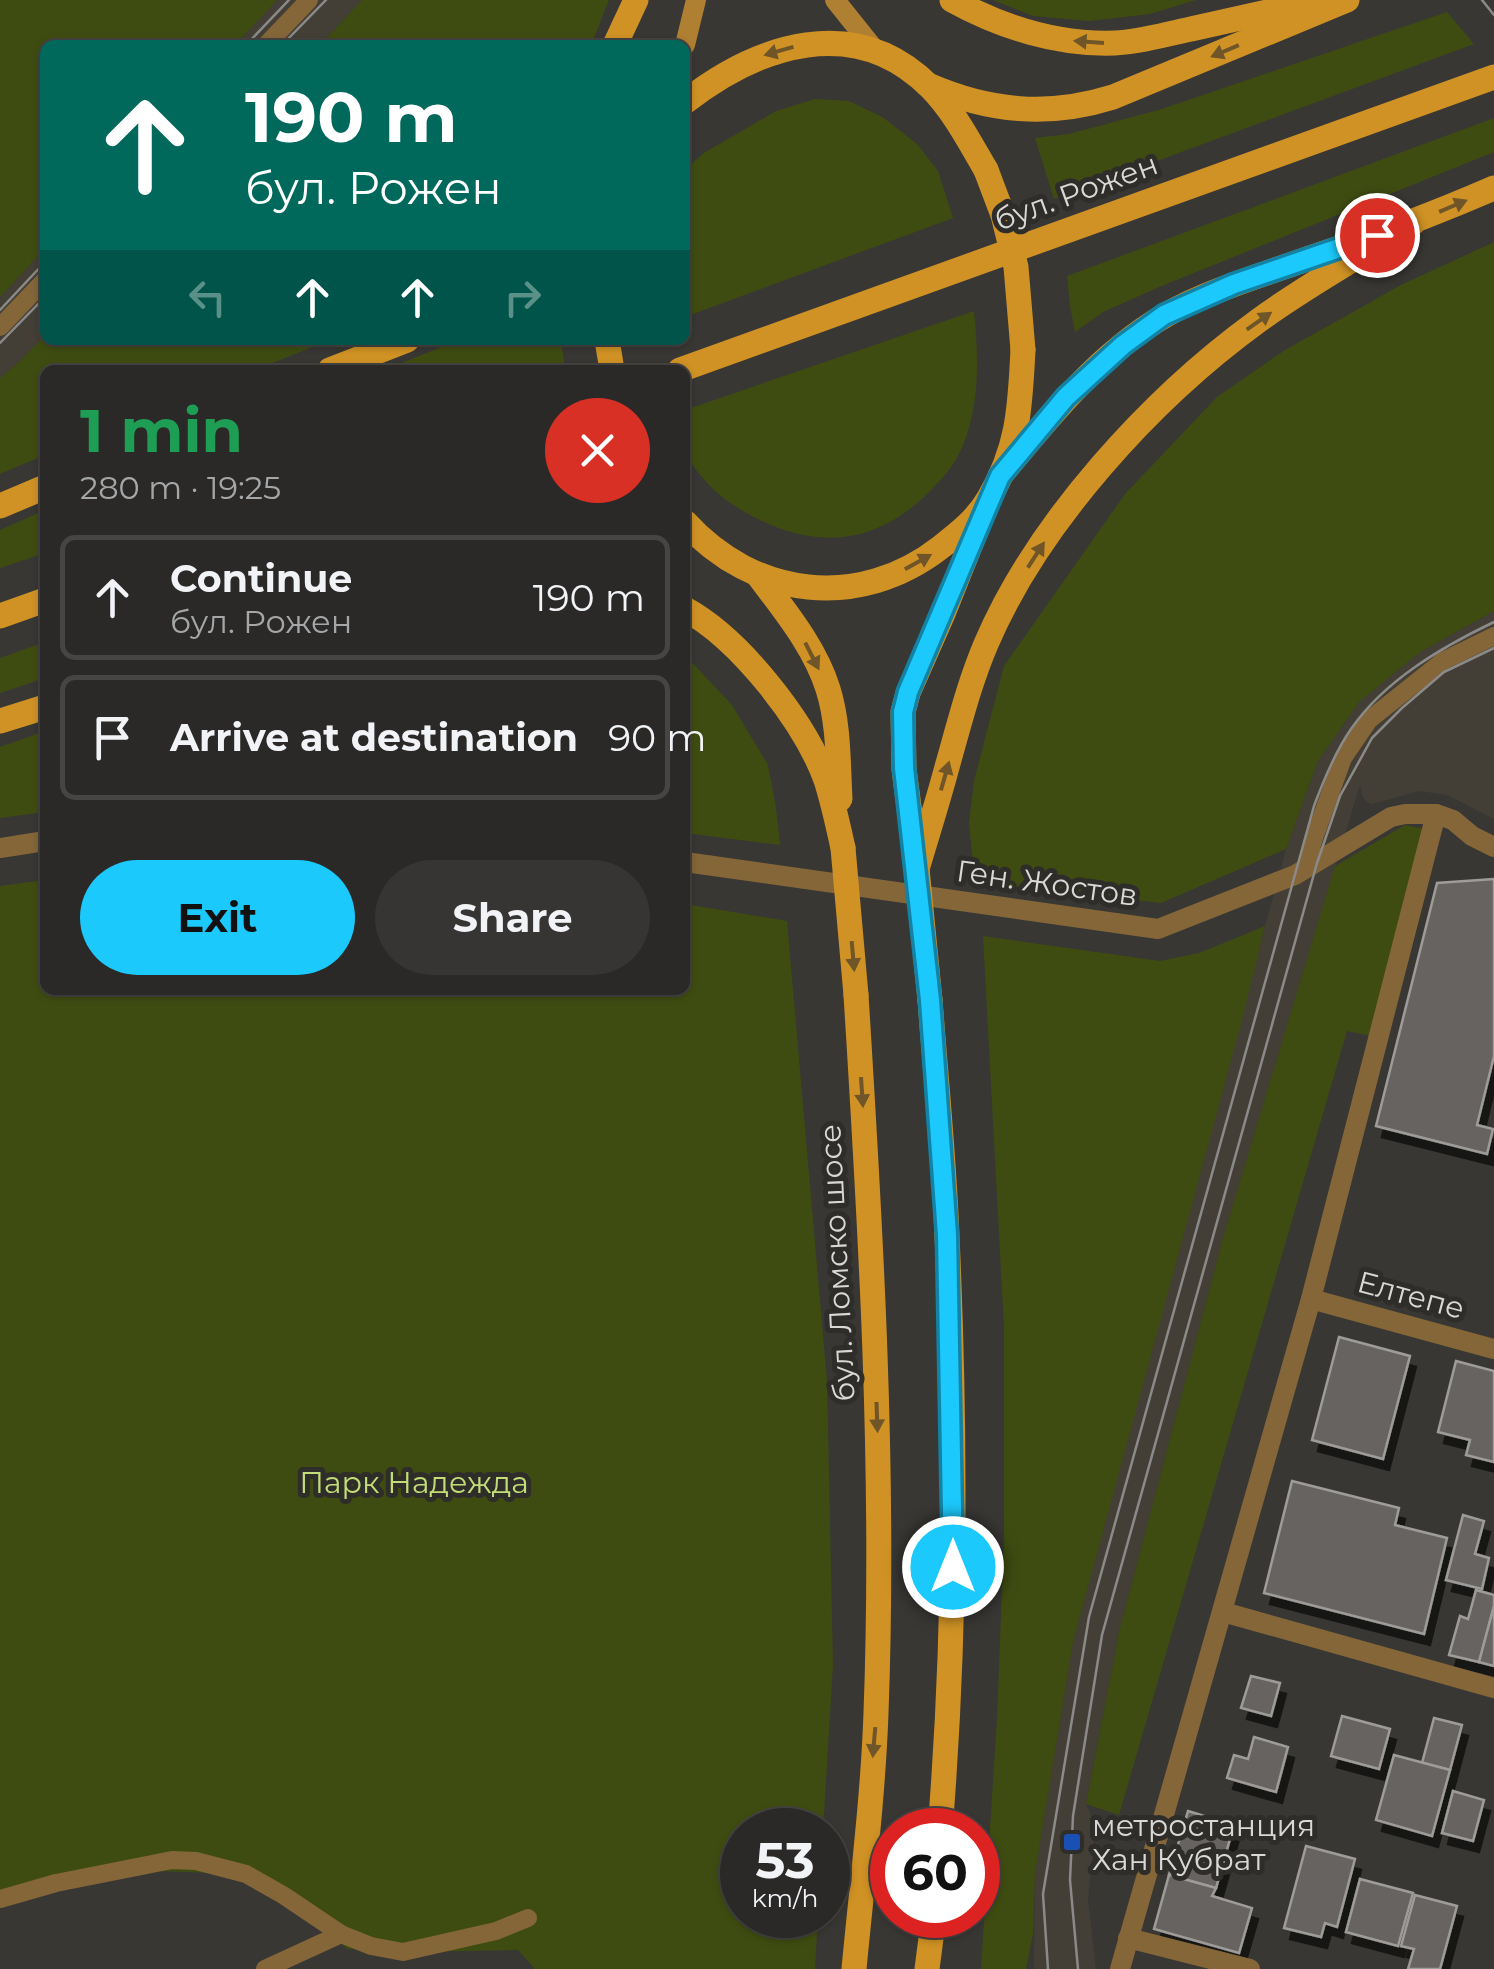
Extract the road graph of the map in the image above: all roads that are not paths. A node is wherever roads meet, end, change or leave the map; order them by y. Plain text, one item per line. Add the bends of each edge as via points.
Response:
1 (309, 0) edge
2 (636, 0) edge
3 (696, 0) edge
4 (835, 0) edge
5 (952, 0) edge
6 (1322, 0) edge
7 (1347, 0) edge
8 (271, 40) edge
9 (617, 40) edge
10 (685, 40) edge
11 (875, 50) junction
12 (1489, 79) edge
13 (928, 85) junction
14 (690, 98) edge
15 (1494, 188) edge
16 (1413, 223) junction
17 (40, 285) edge
18 (0, 327) edge
19 (390, 345) edge
20 (342, 365) edge
21 (690, 366) edge
22 (1000, 476) junction
23 (40, 489) edge
24 (988, 500) junction
25 (0, 506) edge
26 (695, 541) edge
27 (758, 575) junction
28 (40, 602) edge
29 (690, 613) edge
30 (0, 616) edge
31 (1494, 636) edge
32 (40, 708) edge
33 (0, 721) edge
34 (1436, 814) junction
35 (40, 842) edge
36 (1494, 847) edge
37 (0, 848) edge
38 (844, 848) junction
39 (690, 863) edge
40 (1305, 869) junction
41 (917, 870) junction
42 (1312, 1299) junction
43 (1494, 1349) edge
44 (1224, 1612) junction
45 (1494, 1688) edge
46 (941, 1808) edge
47 (0, 1899) edge
48 (528, 1918) dead end
49 (341, 1934) junction
50 (931, 1938) edge
51 (1128, 1938) junction
52 (265, 1969) edge
53 (854, 1969) edge
54 (927, 1969) edge
55 (1120, 1969) edge
56 (1250, 1969) edge

1 - 8 lane
2 - 9 main road
3 - 10 main road
4 - 11 main road
6 -> 5 main road via 1117,43 1052,38
7 -> 13 main road via 1114,97 1067,109 1007,108
11 - 13 main road
11 -> 14 main road via 782,48 727,72
12 - 21 main road, бул. Рожен
13 - 22 main road, bridge via 986,170 1016,267 1020,413
16 -> 15 main road
16 - 22 main road via 1164,315 1066,397
41 -> 16 main road via 988,640 1014,588 1080,494 1209,359
17 - 18 lane
19 - 20 main road
22 - 24 main road
23 - 25 main road
27 -> 24 main road via 832,590 887,578 966,528
24 - 41 main road via 903,712
26 - 27 main road
27 -> 38 main road, бул. Ломско шосе via 809,648 828,689
28 - 30 main road
29 - 38 main road via 726,638 761,676 807,740 826,780
31 - 40 lane via 1444,661 1370,720 1343,758
32 - 33 main road
34 - 36 street
34 - 40 street, Ген. Жостов via 1390,817
34 - 42 street
35 - 37 street
38 -> 53 main road, бул. Ломско шосе, bridge via 871,1226 878,1473 876,1715
39 - 40 street, Ген. Жостов via 1158,929
41 - 46 main road, bridge via 947,1235 952,1633
42 - 43 street, Елтепе
42 - 44 street
44 - 45 street
44 - 51 street
47 - 49 lane via 172,1860 196,1861 246,1874
48 - 49 lane via 402,1952
49 - 52 lane
50 - 54 main road
51 - 55 street
51 - 56 street

